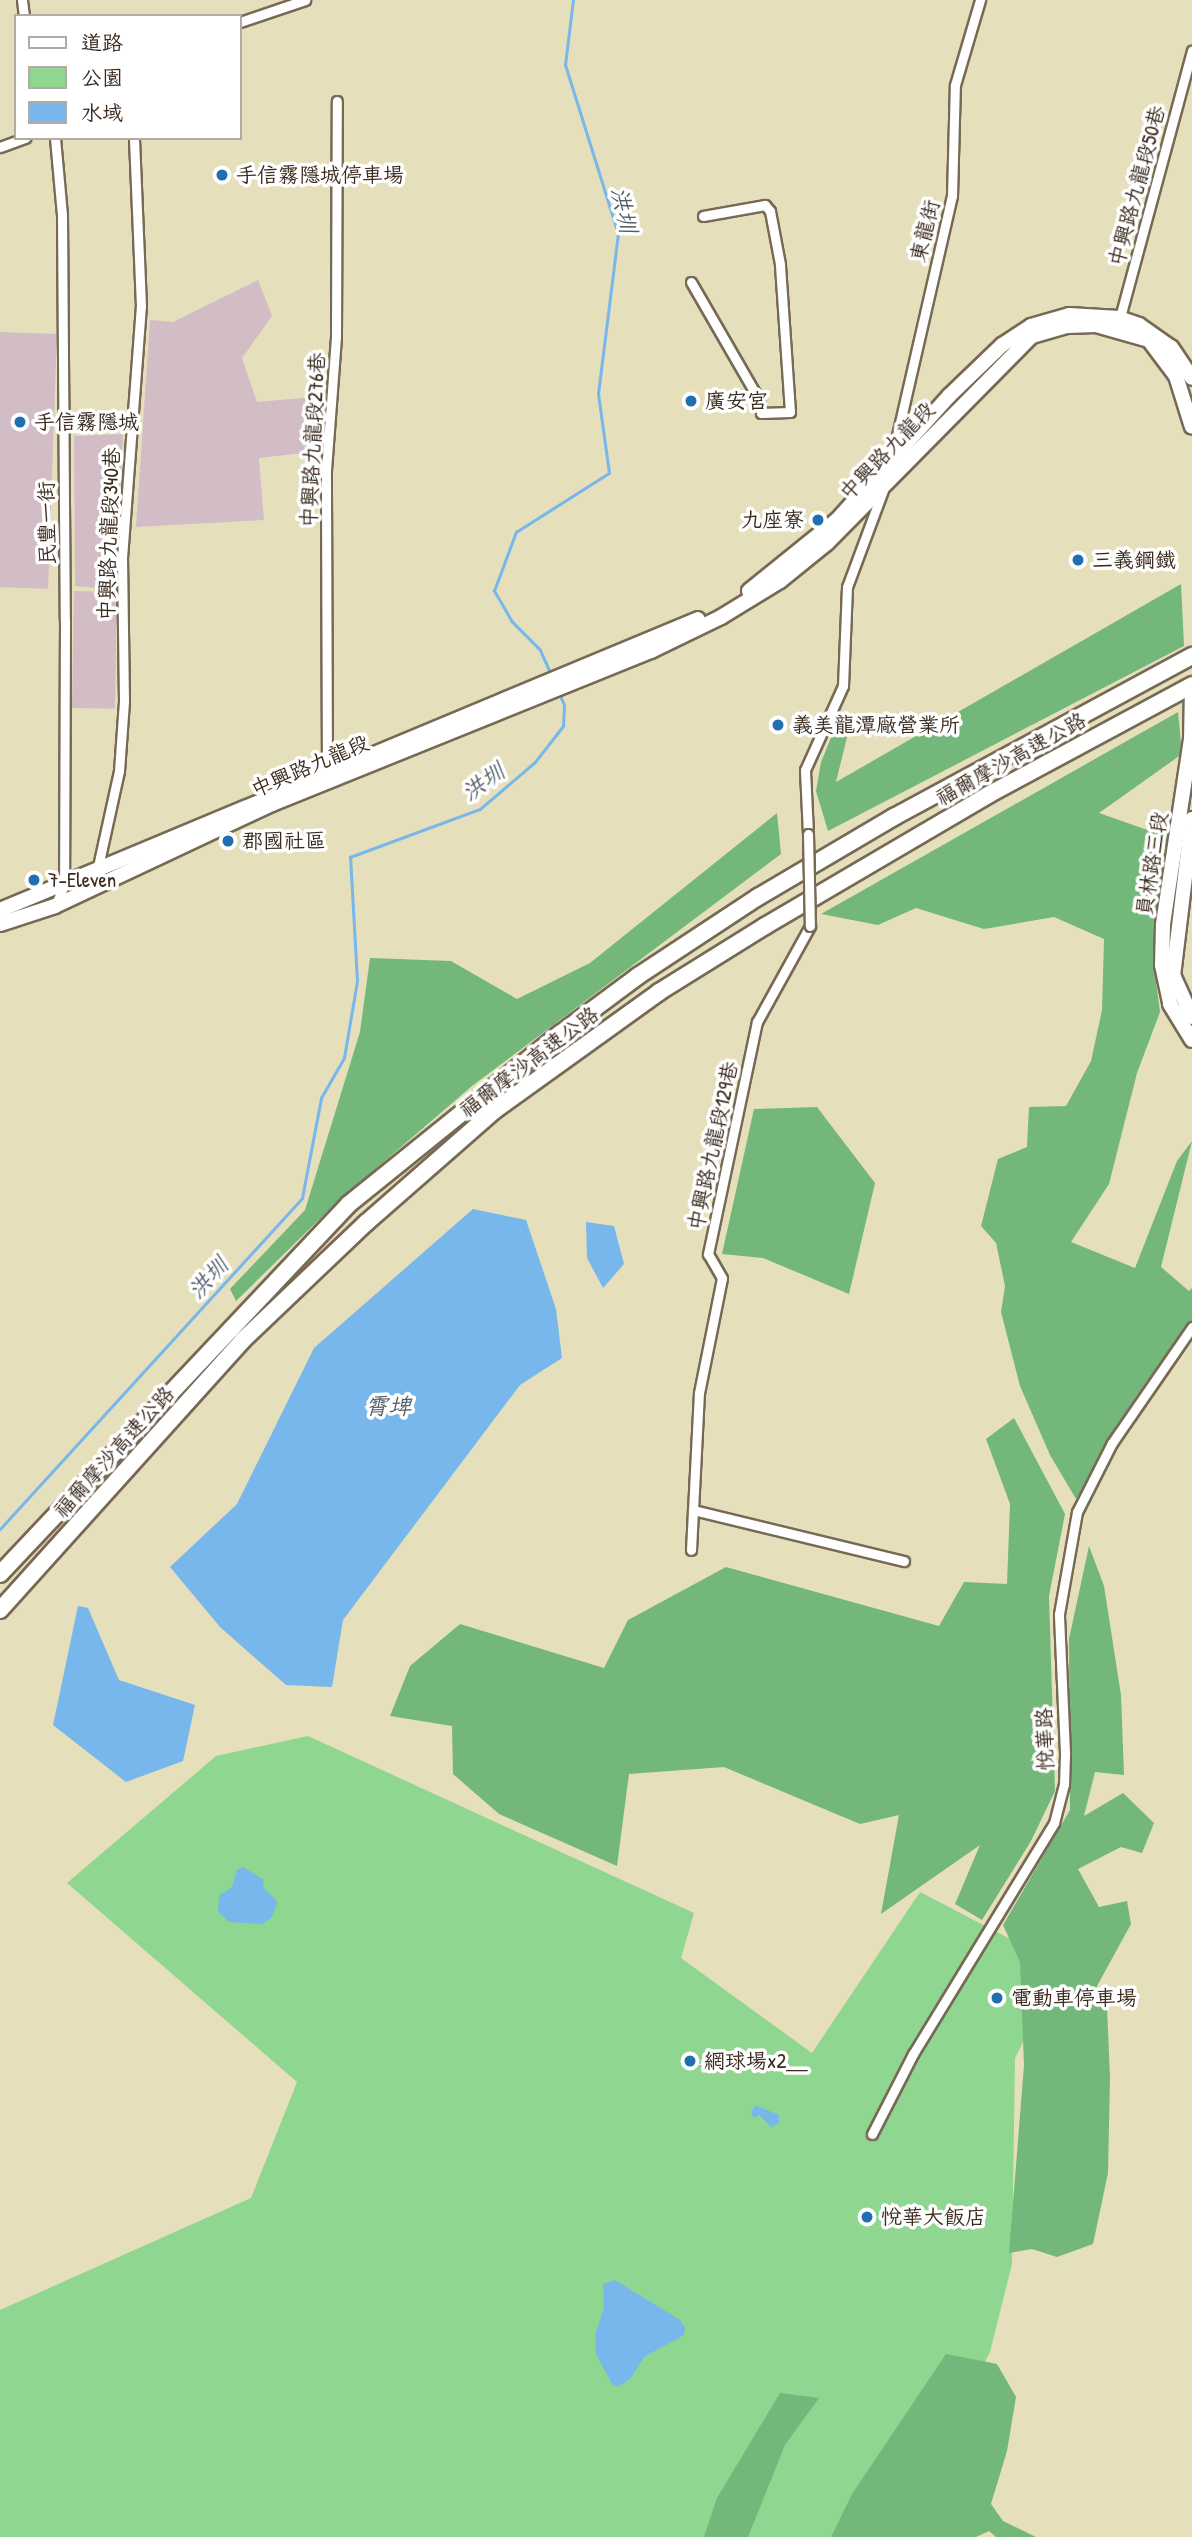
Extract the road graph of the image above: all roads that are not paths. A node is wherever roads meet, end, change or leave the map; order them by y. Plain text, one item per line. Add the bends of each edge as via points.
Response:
1 (305, 0) edge
2 (980, 0) edge
3 (242, 21) edge
4 (1192, 51) edge
5 (337, 102) dead end
6 (19, 140) edge
7 (55, 140) edge
8 (134, 140) edge
9 (0, 147) edge
10 (703, 216) dead end
11 (691, 282) dead end
12 (1118, 324) junction
13 (1192, 378) edge
14 (1192, 428) edge
15 (889, 470) junction
16 (1192, 656) edge
17 (566, 678) junction
18 (1192, 687) edge
19 (1191, 739) edge
20 (328, 776) junction
21 (1192, 819) edge
22 (97, 869) junction
23 (64, 885) junction
24 (97, 887) junction
25 (55, 906) junction
26 (0, 910) edge
27 (0, 924) edge
28 (1192, 1017) edge
29 (1192, 1040) edge
30 (1192, 1327) edge
31 (693, 1510) junction
32 (691, 1550) dead end
33 (904, 1562) dead end
34 (0, 1574) edge
35 (0, 1610) edge
36 (872, 2134) dead end

1 - 3 street
2 - 15 street, 東龍街 via 955,85 951,196
4 - 12 street, 中興路九龍段50巷
5 - 20 street, 中興路九龍段276巷 via 336,336 326,470
6 - 9 street
7 - 23 street, 民豐一街 via 62,215
8 - 22 street, 中興路九龍段340巷 via 141,306 122,558 124,701 119,771
10 - 11 street via 765,205 770,211 780,264 790,412 761,413 759,400
12 - 13 main road, 中興路九龍段 via 1139,325 1171,347
12 - 14 main road, 中興路九龍段 via 1149,341 1176,376
12 - 15 main road, 中興路九龍段 via 1068,326 1032,336
12 - 15 main road, 中興路九龍段 via 1069,315 1031,326 1002,345
15 - 17 main road, 中興路九龍段 via 837,520 753,588 715,612
15 - 17 main road, 中興路九龍段 via 827,543 780,581 651,651
15 - 31 street, 中興路九龍段129巷, bridge via 847,587 843,686 805,769 810,926 757,1022 708,1254 722,1278 699,1392
16 - 34 highway, 福爾摩沙高速公路 via 894,817 770,890 638,976 560,1034 349,1204
17 - 20 main road, 中興路九龍段
18 - 19 main road, 員林路三段
18 - 35 highway, 福爾摩沙高速公路 via 988,794 765,926 659,992 495,1110 243,1340
19 - 29 main road, 員林路三段 via 1163,925 1162,965 1170,1004
20 - 22 main road, 中興路九龍段
20 - 24 main road, 中興路九龍段
21 - 28 main road, 員林路三段 via 1174,975
22 - 23 main road, 中興路九龍段
22 - 24 street, 中興路九龍段340巷
23 - 25 street, 民豐一街
23 - 26 main road, 中興路九龍段
24 - 25 main road, 中興路九龍段
25 - 27 main road, 中興路九龍段
30 - 36 street, 悅華路 via 1106,1451 1077,1512 1059,1614 1065,1753 1064,1784 1054,1823 913,2054
31 - 32 street, 中興路九龍段129巷
31 - 33 street

